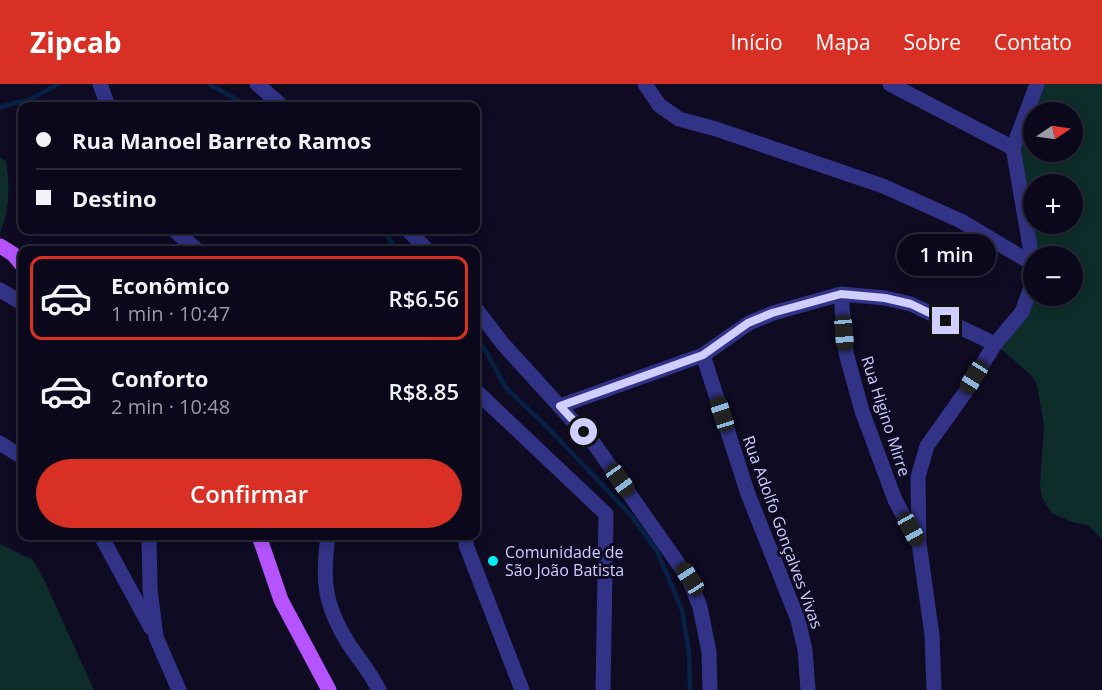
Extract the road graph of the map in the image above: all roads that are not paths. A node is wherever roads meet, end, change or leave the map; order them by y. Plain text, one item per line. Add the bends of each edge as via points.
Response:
1 (100, 84) edge
2 (258, 84) edge
3 (645, 84) edge
4 (890, 84) edge
5 (1036, 84) edge
6 (107, 102) edge
7 (278, 102) edge
8 (1013, 148) junction
9 (179, 234) edge
10 (412, 234) edge
11 (192, 246) edge
12 (423, 246) edge
13 (1030, 246) edge
14 (1023, 258) edge
15 (0, 290) edge
16 (841, 294) junction
17 (18, 301) edge
18 (1024, 306) edge
19 (480, 314) edge
20 (995, 344) junction
21 (703, 355) junction
22 (480, 395) edge
23 (560, 406) junction
24 (0, 443) edge
25 (18, 454) edge
26 (103, 540) edge
27 (149, 540) edge
28 (260, 540) edge
29 (326, 540) edge
30 (466, 540) edge
31 (919, 543) junction
32 (156, 637) junction
33 (179, 690) edge
34 (329, 690) edge
35 (379, 690) edge
36 (522, 690) edge
37 (603, 690) edge
38 (711, 690) edge
39 (808, 690) edge
40 (934, 690) edge

1 - 6 street
2 - 7 street
3 - 14 street via 659,105 680,119 883,186 961,222
4 - 8 street
5 - 8 street, Rua Higino Mirre
8 - 13 street, Rua Higino Mirre
9 - 11 street
10 - 12 street
15 - 17 street
16 - 20 street via 911,304
16 - 21 street via 748,323
16 - 31 street, Rua Higino Mirre via 846,353 862,411 895,500
18 - 20 street, Rua Higino Mirre
19 - 23 street
20 - 31 street, Rua Higino Mirre via 927,446 918,477
21 - 23 street
21 - 39 street, Rua Adolfo Gonçalves Vivas via 748,494 798,621
22 - 37 street via 606,514
23 - 38 street via 595,445 690,579 709,652
24 - 25 street
26 - 32 street
27 - 32 street
28 - 34 main road via 281,600
29 - 35 street via 323,568 328,603
30 - 36 street
31 - 40 street, Rua Higino Mirre via 932,635
32 - 33 street

